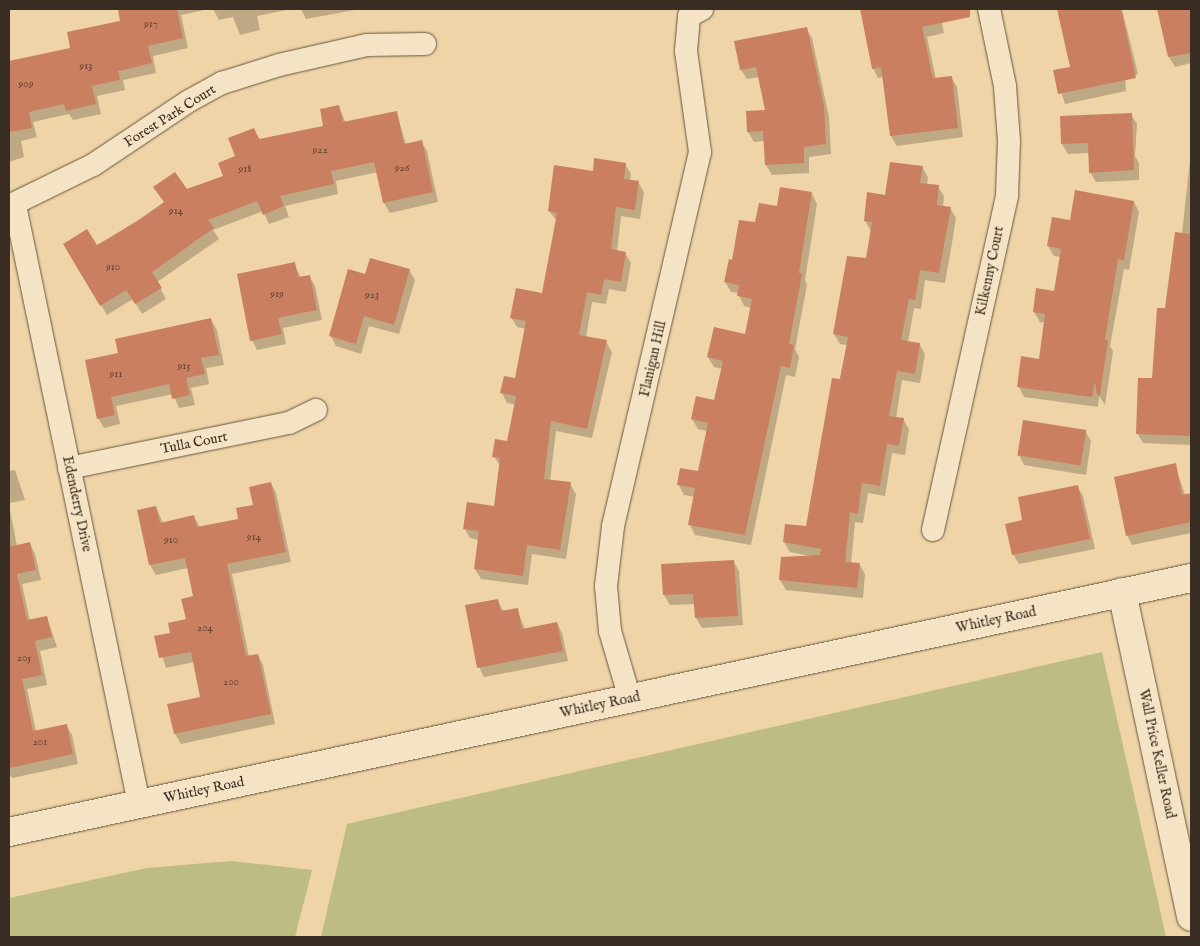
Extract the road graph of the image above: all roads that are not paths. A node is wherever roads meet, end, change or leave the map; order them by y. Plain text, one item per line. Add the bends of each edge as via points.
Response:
1 (989, 9) edge
2 (695, 13) edge
3 (425, 44) dead end
4 (12, 206) edge
5 (316, 410) dead end
6 (69, 468) junction
7 (933, 530) dead end
8 (1191, 578) edge
9 (1122, 592) junction
10 (630, 699) junction
11 (139, 804) junction
12 (9, 832) edge
13 (1191, 917) edge

1 - 7 street, Kilkenny Court via 1005,86 1009,141 1006,195
2 - 10 street, Flanigan Hill via 686,51 700,152 613,526 606,586 610,632
3 - 4 street, Forest Park Court via 367,45 279,65 222,83 189,101 93,165
4 - 6 street, Edenderry Drive
5 - 6 street, Tulla Court via 289,424
6 - 11 street, Edenderry Drive
8 - 9 street, Whitley Road
9 - 10 street, Whitley Road
9 - 13 street, Wall Price Keller Road
10 - 11 street, Whitley Road
11 - 12 street, Whitley Road

